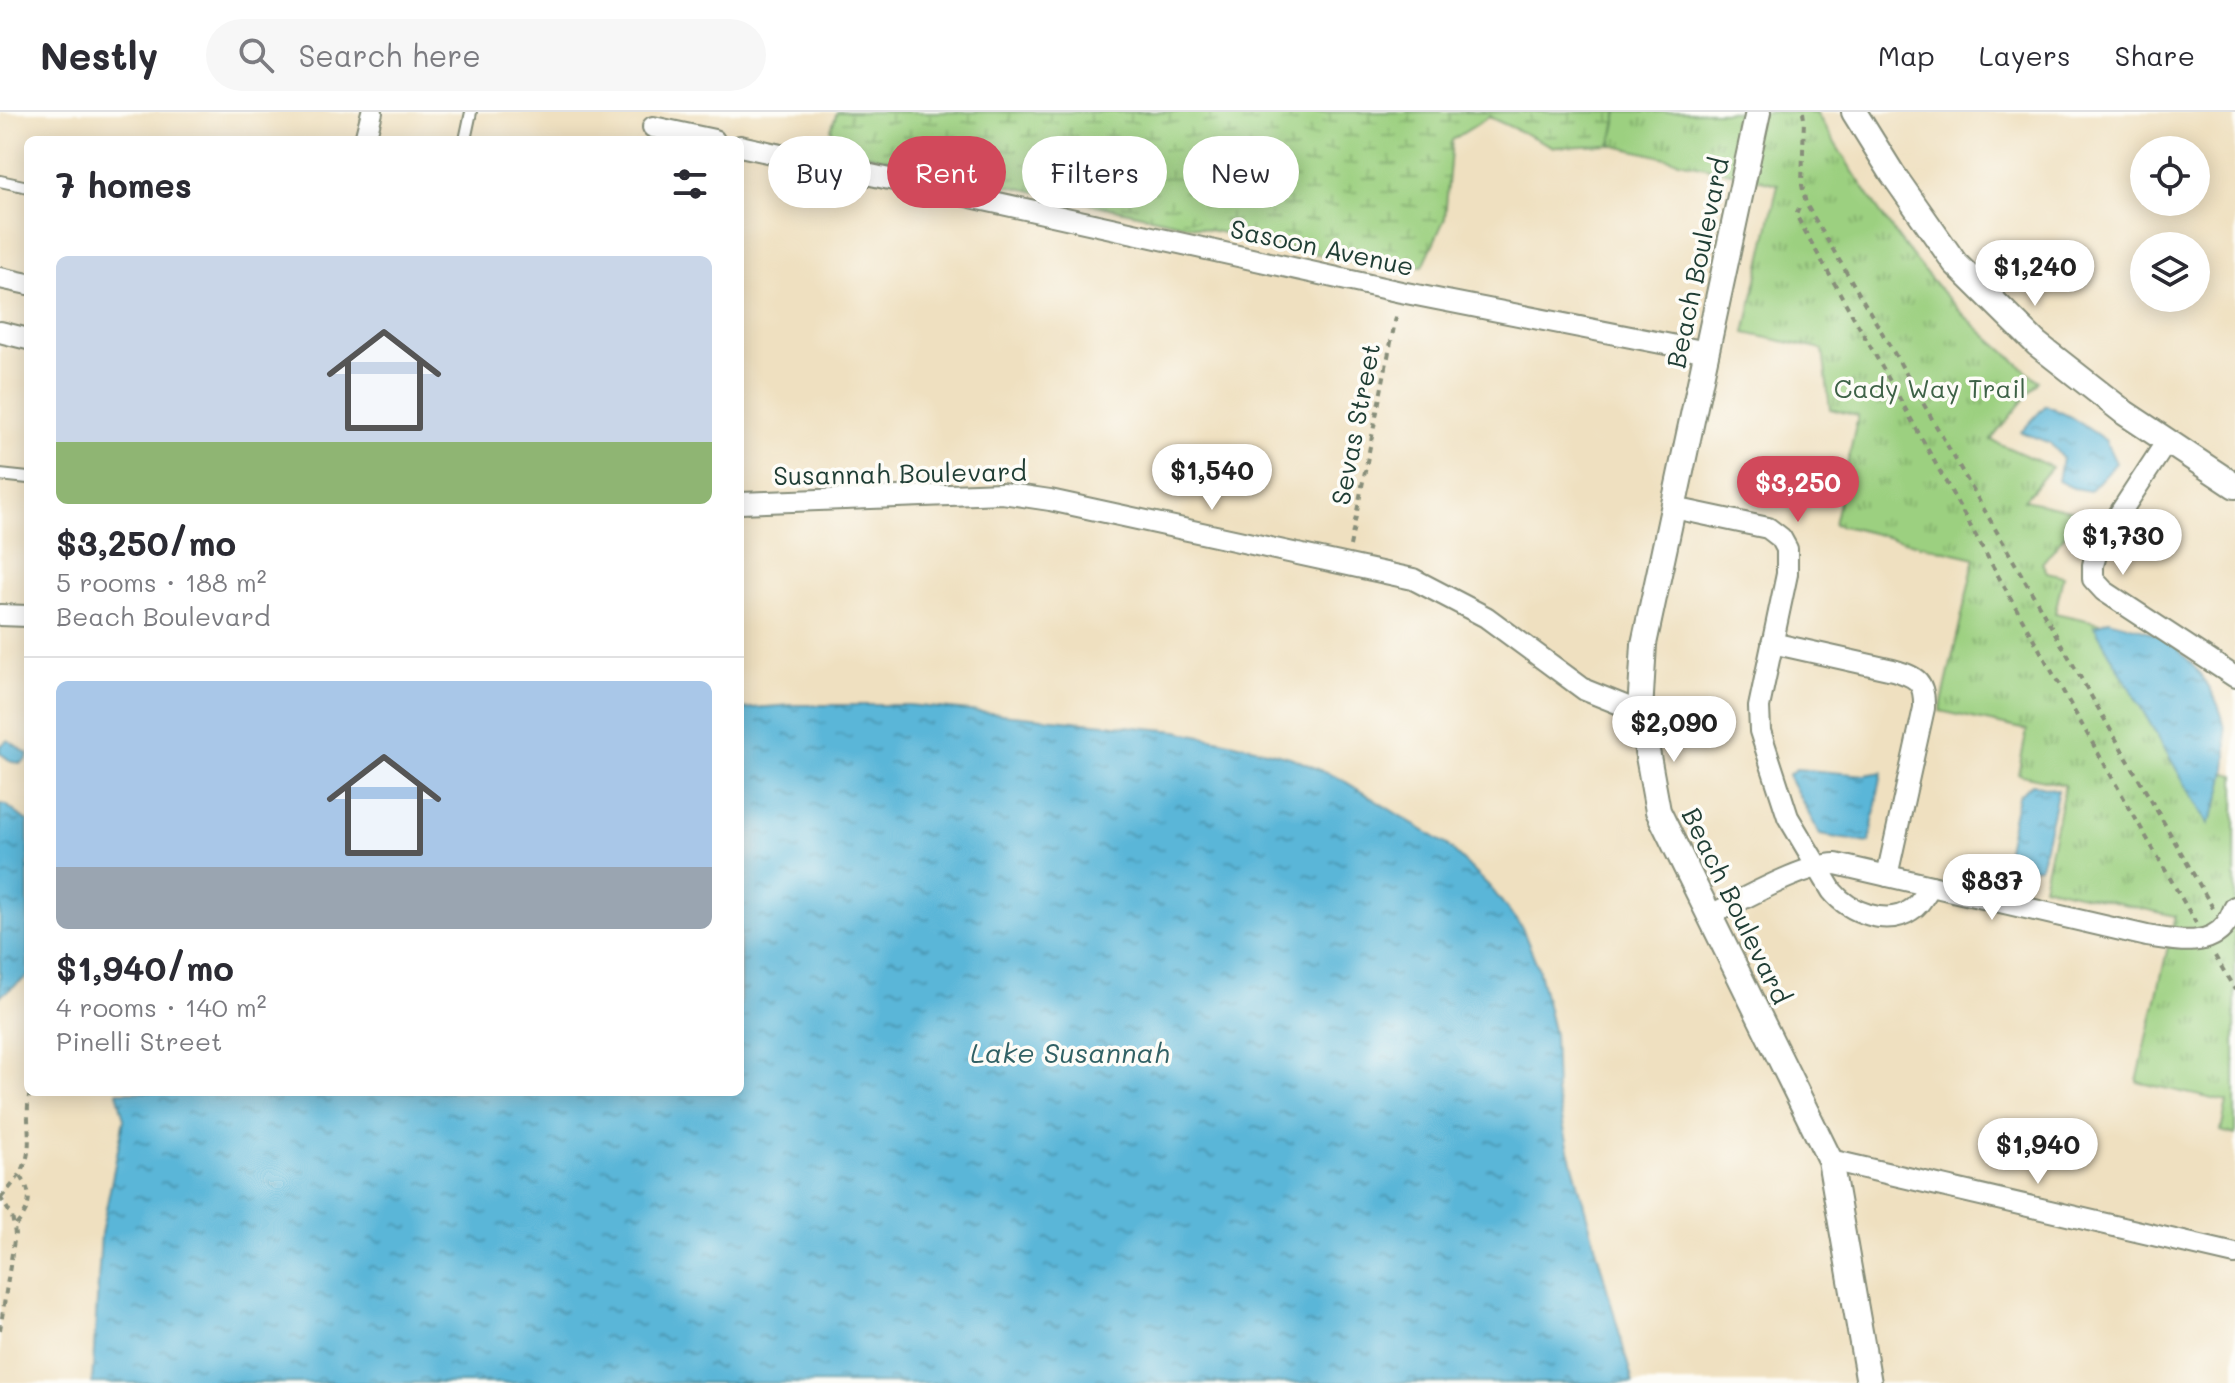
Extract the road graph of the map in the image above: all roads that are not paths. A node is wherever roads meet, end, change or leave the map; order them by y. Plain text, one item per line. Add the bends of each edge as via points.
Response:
1 (372, 112) edge
2 (471, 112) edge
3 (1758, 112) edge
4 (1854, 112) edge
5 (653, 126) edge
6 (366, 136) edge
7 (466, 136) edge
8 (697, 136) edge
9 (744, 147) edge
10 (0, 181) edge
11 (24, 186) edge
12 (0, 278) edge
13 (24, 283) edge
14 (0, 332) edge
15 (24, 338) edge
16 (1707, 352) junction
17 (2167, 441) junction
18 (0, 475) edge
19 (24, 478) edge
20 (2235, 486) edge
21 (744, 503) edge
22 (1674, 508) junction
23 (0, 615) edge
24 (24, 616) edge
25 (1772, 643) junction
26 (2235, 677) edge
27 (1640, 712) junction
28 (1818, 867) junction
29 (1887, 876) junction
30 (1931, 886) junction
31 (2235, 907) edge
32 (1710, 915) junction
33 (1830, 1160) junction
34 (2235, 1254) edge
35 (1869, 1383) edge

1 - 6 street
2 - 7 lane
3 - 16 street, Beach Boulevard
4 - 17 street via 1955,263 2037,344
5 - 8 street
9 - 16 street, Sasoon Avenue via 1401,292
10 - 11 lane
12 - 13 street
14 - 15 street
16 - 22 street, Beach Boulevard
17 - 20 street
17 - 26 street via 2099,545 2093,579
18 - 19 lane
21 - 27 street, Susannah Boulevard via 1002,493 1413,579 1486,617 1585,690
22 - 25 street via 1768,528 1781,538 1788,562
22 - 27 street, Beach Boulevard via 1644,644
23 - 24 street
25 - 28 street via 1759,707 1760,731 1788,817
25 - 29 street via 1893,670 1919,681 1924,708
27 - 32 street, Beach Boulevard via 1658,811
28 - 29 street via 1836,864
28 - 30 street via 1840,900 1884,917 1915,909
28 - 32 street
29 - 30 street
30 - 31 street via 2185,942 2205,939 2225,926
32 - 33 street, Beach Boulevard
33 - 34 street
33 - 35 street, Beach Boulevard

